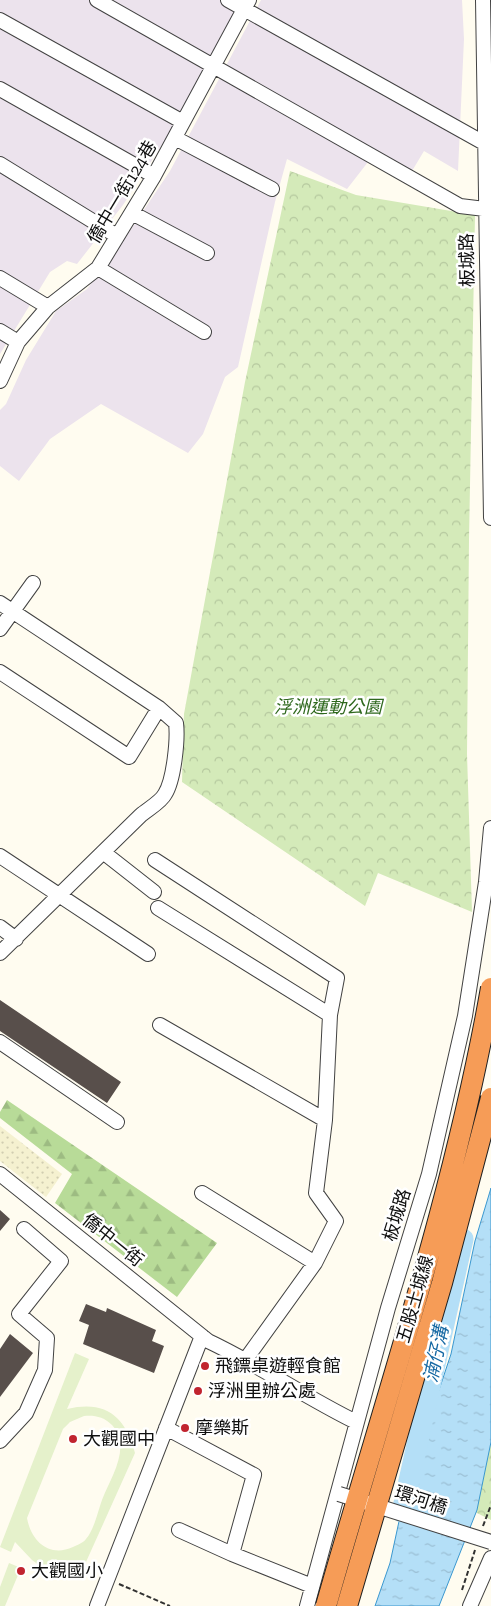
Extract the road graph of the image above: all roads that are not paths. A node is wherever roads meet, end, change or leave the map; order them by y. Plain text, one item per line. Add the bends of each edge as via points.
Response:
1 (97, 0) edge
2 (228, 0) edge
3 (483, 0) edge
4 (246, 5) edge
5 (0, 20) edge
6 (213, 66) junction
7 (0, 89) edge
8 (183, 122) junction
9 (175, 138) junction
10 (484, 143) junction
11 (0, 164) edge
12 (154, 176) junction
13 (272, 190) dead end
14 (485, 209) junction
15 (132, 213) junction
16 (117, 236) junction
17 (207, 253) dead end
18 (98, 268) junction
19 (0, 278) edge
20 (48, 307) junction
21 (0, 331) edge
22 (204, 332) dead end
23 (18, 342) junction
24 (490, 356) edge
25 (0, 381) edge
26 (491, 518) edge
27 (33, 583) dead end
28 (6, 607) edge
29 (0, 629) edge
30 (0, 672) edge
31 (159, 708) junction
32 (491, 828) edge
33 (103, 852) junction
34 (0, 856) edge
35 (155, 860) dead end
36 (154, 892) dead end
37 (60, 894) junction
38 (158, 908) dead end
39 (0, 927) edge
40 (16, 939) junction
41 (0, 953) edge
42 (148, 954) dead end
43 (491, 988) edge
44 (330, 1015) junction
45 (160, 1025) dead end
46 (0, 1042) edge
47 (491, 1098) edge
48 (325, 1120) junction
49 (117, 1122) dead end
50 (0, 1174) edge
51 (202, 1193) dead end
52 (24, 1229) dead end
53 (315, 1263) junction
54 (202, 1336) junction
55 (246, 1359) junction
56 (356, 1422) junction
57 (166, 1428) junction
58 (0, 1441) edge
59 (339, 1494) junction
60 (179, 1530) dead end
61 (485, 1540) edge
62 (232, 1554) junction
63 (491, 1558) edge
64 (312, 1586) junction
65 (97, 1606) edge
66 (307, 1606) edge
67 (326, 1606) edge
68 (347, 1606) edge
69 (470, 1606) edge

1 - 6 street
2 - 4 street
3 - 10 street, 板城路
4 - 6 street, 僑中一街124巷
4 - 10 street
5 - 8 street
6 - 8 street, 僑中一街124巷
6 - 14 street via 460,206
7 - 12 street
8 - 9 street, 僑中一街124巷
9 - 12 street, 僑中一街124巷
9 - 13 street
10 - 14 street, 板城路
11 - 16 street
12 - 15 street, 僑中一街124巷
14 - 24 street, 板城路
15 - 16 street, 僑中一街124巷
15 - 17 street
16 - 18 street, 僑中一街124巷
18 - 20 street, 僑中一街124巷
18 - 22 street
19 - 20 street
20 - 23 street, 僑中一街124巷
21 - 23 street
23 - 25 street, 僑中一街124巷
24 - 26 street, 板城路 via 488,455
27 - 28 street
28 - 29 street
28 - 31 street
30 - 31 street via 129,757
31 - 33 street via 176,723 177,735 165,794
32 - 56 street, 板城路 via 467,1006 444,1109 429,1174
33 - 36 street
33 - 37 street
34 - 37 street
35 - 44 street via 336,978
37 - 40 street
37 - 42 street
38 - 44 street
39 - 40 street
40 - 41 street
43 - 67 highway, 五股土城線, bridge via 473,1082 438,1215
44 - 48 street
45 - 48 street
46 - 49 street
47 - 68 highway, 五股土城線, bridge via 444,1274
48 - 53 street via 316,1193 336,1221
50 - 54 street, 僑中一街
51 - 53 street
52 - 58 street via 61,1262 19,1314 47,1338 45,1370 26,1413
53 - 55 street
54 - 55 street, 僑中一街
54 - 57 street
55 - 56 street, 僑中一街
56 - 59 street, 板城路
57 - 62 street via 254,1476
57 - 65 street
59 - 61 street, 環河橋, bridge
59 - 64 street, 板城路
60 - 62 street
62 - 64 street
63 - 69 street
64 - 66 street, 板城路

